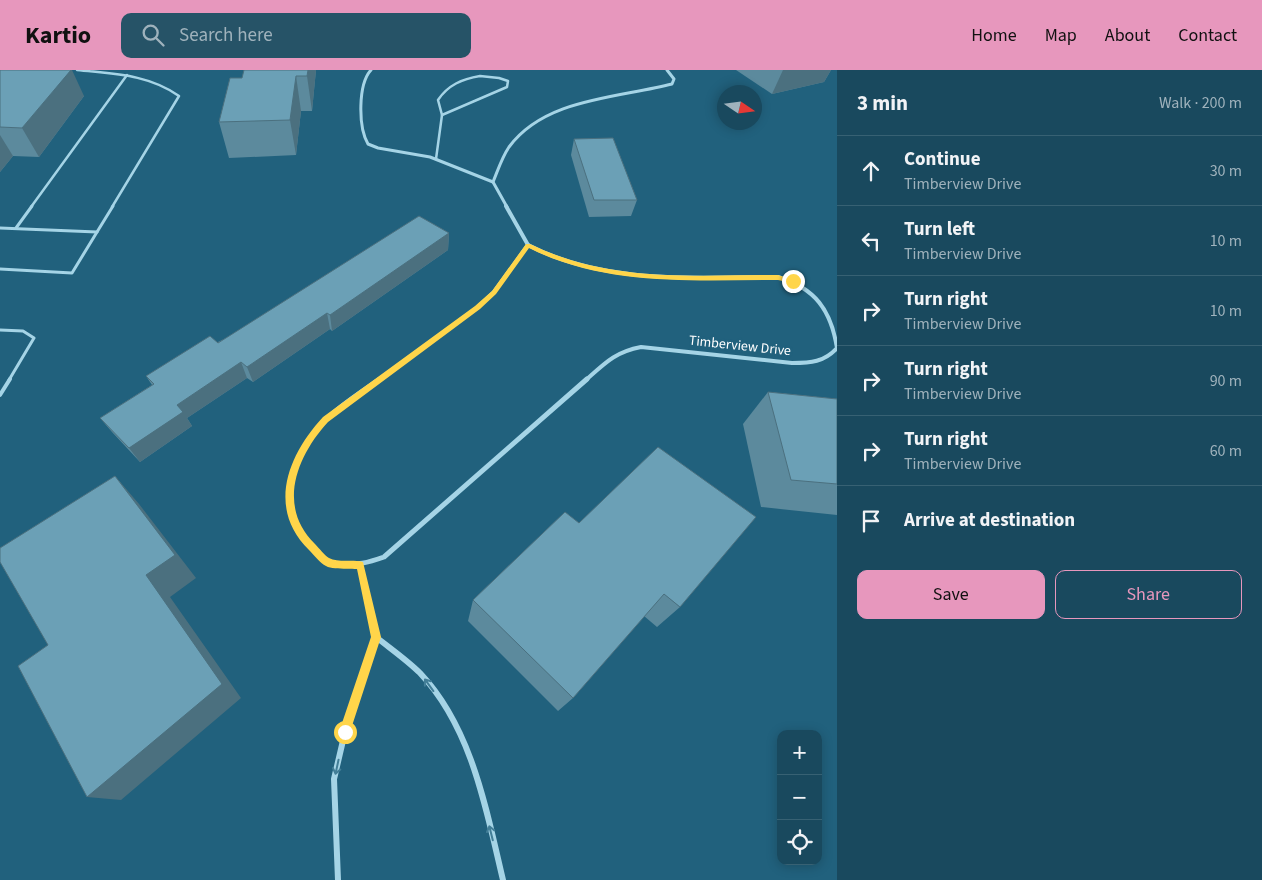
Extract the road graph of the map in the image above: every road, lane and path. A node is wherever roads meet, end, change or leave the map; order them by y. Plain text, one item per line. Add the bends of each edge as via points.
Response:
1 (77, 70) edge
2 (370, 70) edge
3 (668, 70) edge
4 (127, 75) junction
5 (442, 115) junction
6 (436, 159) junction
7 (492, 182) junction
8 (0, 228) edge
9 (16, 228) junction
10 (97, 232) junction
11 (528, 245) junction
12 (0, 269) edge
13 (0, 330) edge
14 (0, 395) edge
15 (360, 565) junction
16 (376, 637) junction
17 (338, 880) edge
18 (503, 880) edge

1 - 4 lane
2 - 6 street via 363,84 362,108 362,127 368,144
3 - 7 street via 674,79 672,84 562,110 532,124 510,147
4 - 9 lane
4 - 10 lane via 162,84 179,96
5 - 5 lane via 438,100 443,91 472,75 486,73 508,81 507,88
5 - 6 lane
6 - 7 street
7 - 11 street
8 - 9 lane
9 - 10 lane
10 - 12 lane via 72,273
11 - 15 street, Timberview Drive via 494,292 325,419 302,451 291,481 290,511 300,535 328,563
11 - 15 street, Timberview Drive via 551,257 618,274 793,281 808,289 819,302 836,334 837,348 828,358 815,363 641,347 626,350 612,357 384,557
13 - 14 lane via 23,331 34,338
15 - 16 street
16 -> 17 street via 345,732 334,779
18 -> 16 street via 478,779 456,724 424,678

